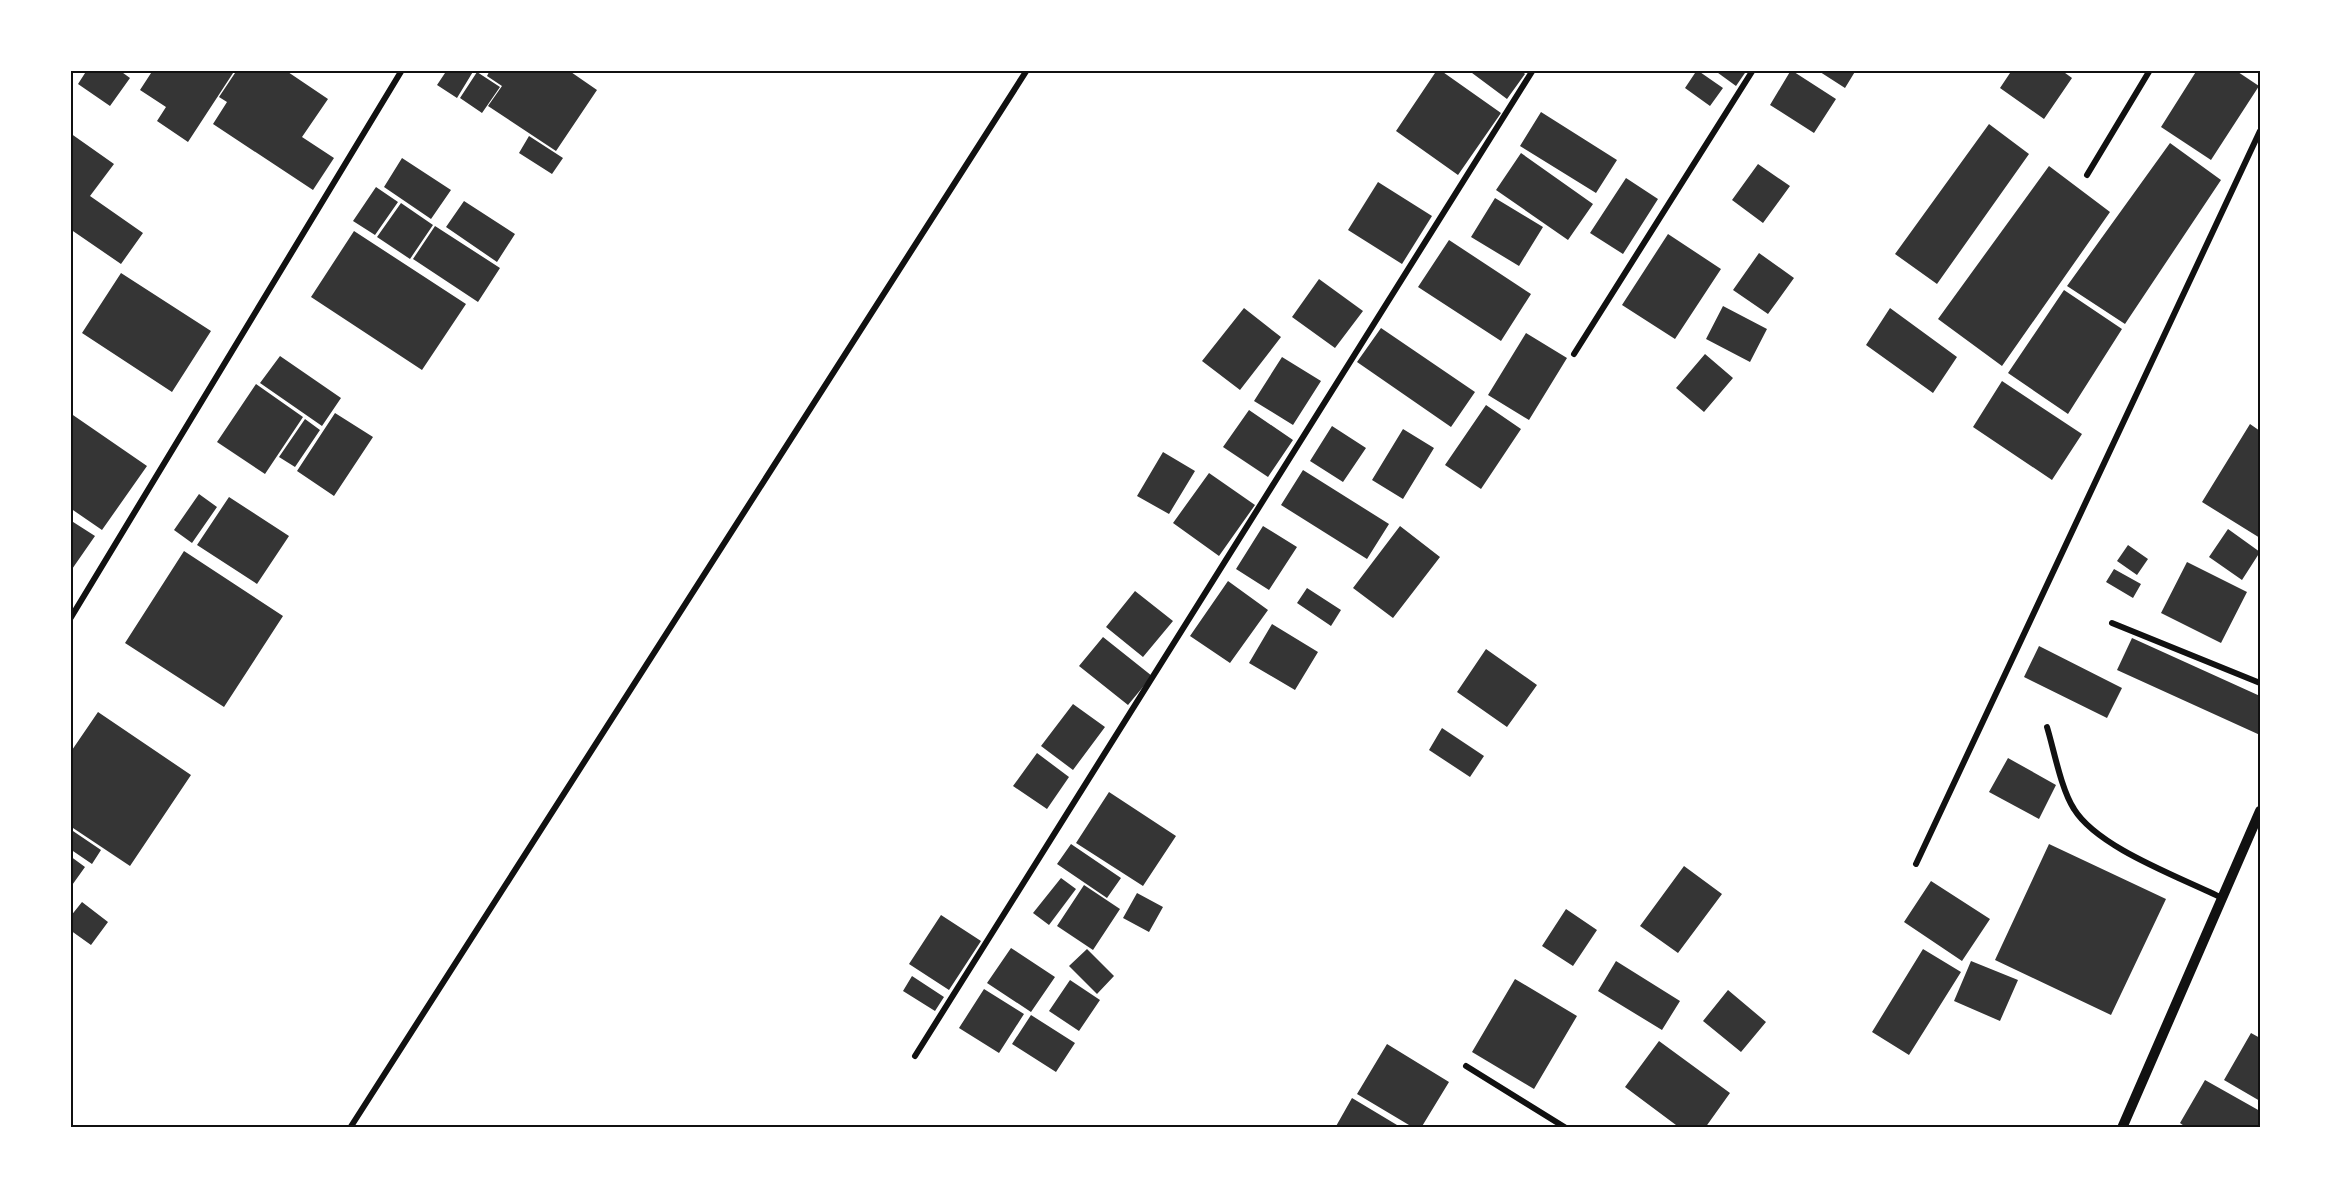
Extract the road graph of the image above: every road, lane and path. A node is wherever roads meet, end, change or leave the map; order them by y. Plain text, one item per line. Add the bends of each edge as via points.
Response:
1 (402, 70) edge
2 (1027, 70) edge
3 (1533, 70) edge
4 (1753, 70) edge
5 (2150, 70) edge
6 (2260, 131) edge
7 (2086, 175) dead end
8 (1574, 354) dead end
9 (70, 620) edge
10 (2112, 623) dead end
11 (2260, 683) edge
12 (2047, 726) dead end
13 (2260, 811) edge
14 (1916, 864) dead end
15 (2222, 898) junction
16 (915, 1056) dead end
17 (1466, 1066) dead end
18 (350, 1128) edge
19 (1566, 1128) edge
20 (2122, 1128) edge

1 - 9 street
2 - 18 street
3 - 16 street
4 - 8 street
5 - 7 street
6 - 14 street
10 - 11 street
12 - 15 street via 2073,809 2093,832
13 - 15 street
15 - 20 street
17 - 19 street

